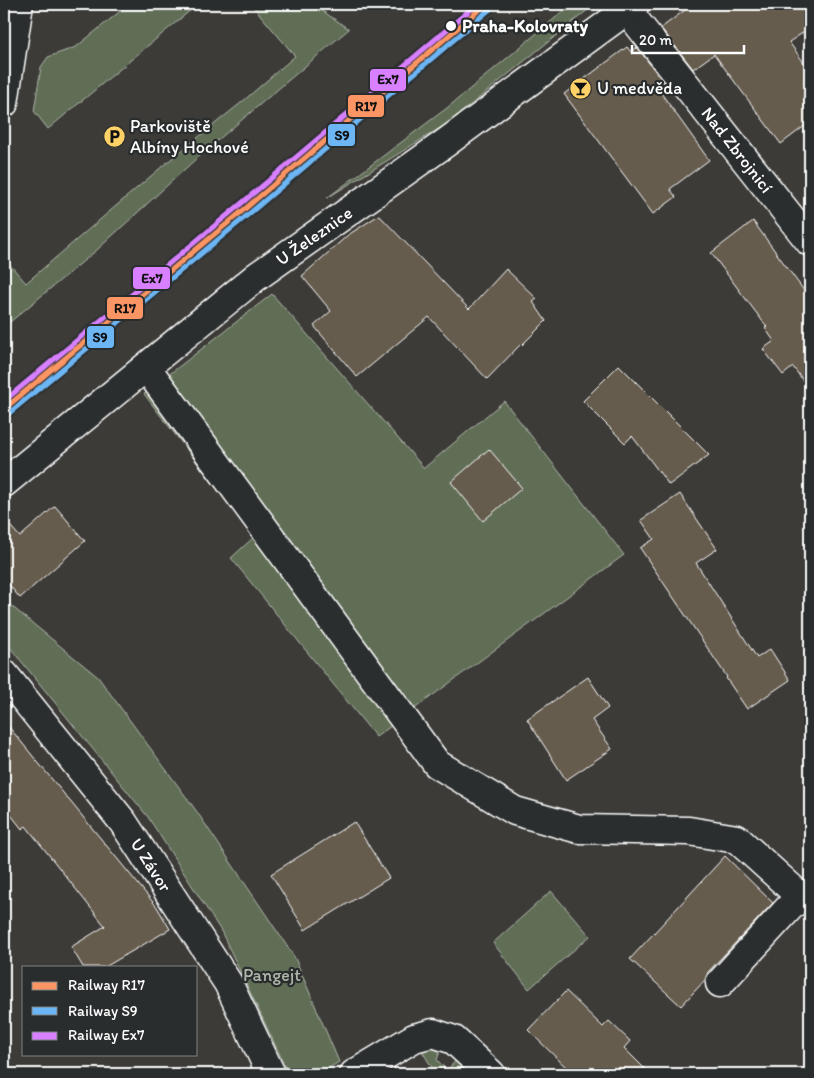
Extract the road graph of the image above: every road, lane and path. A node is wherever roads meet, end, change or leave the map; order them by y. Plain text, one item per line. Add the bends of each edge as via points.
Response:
1 (20, 4) edge
2 (631, 7) edge
3 (4, 103) edge
4 (810, 242) edge
5 (146, 366) junction
6 (4, 483) edge
7 (4, 674) edge
8 (720, 983) dead end
9 (271, 1074) edge
10 (354, 1074) edge
11 (491, 1074) edge

1 - 3 street
2 - 4 street, Nad Zbrojnicí
2 - 5 street, U Železnice via 256,277
5 - 6 street, U Železnice
5 - 8 street via 437,764 515,811 579,828 688,831 737,839 800,896
7 - 9 street, U Závor via 123,822 228,983
10 - 11 street via 414,1038 432,1033 454,1040

